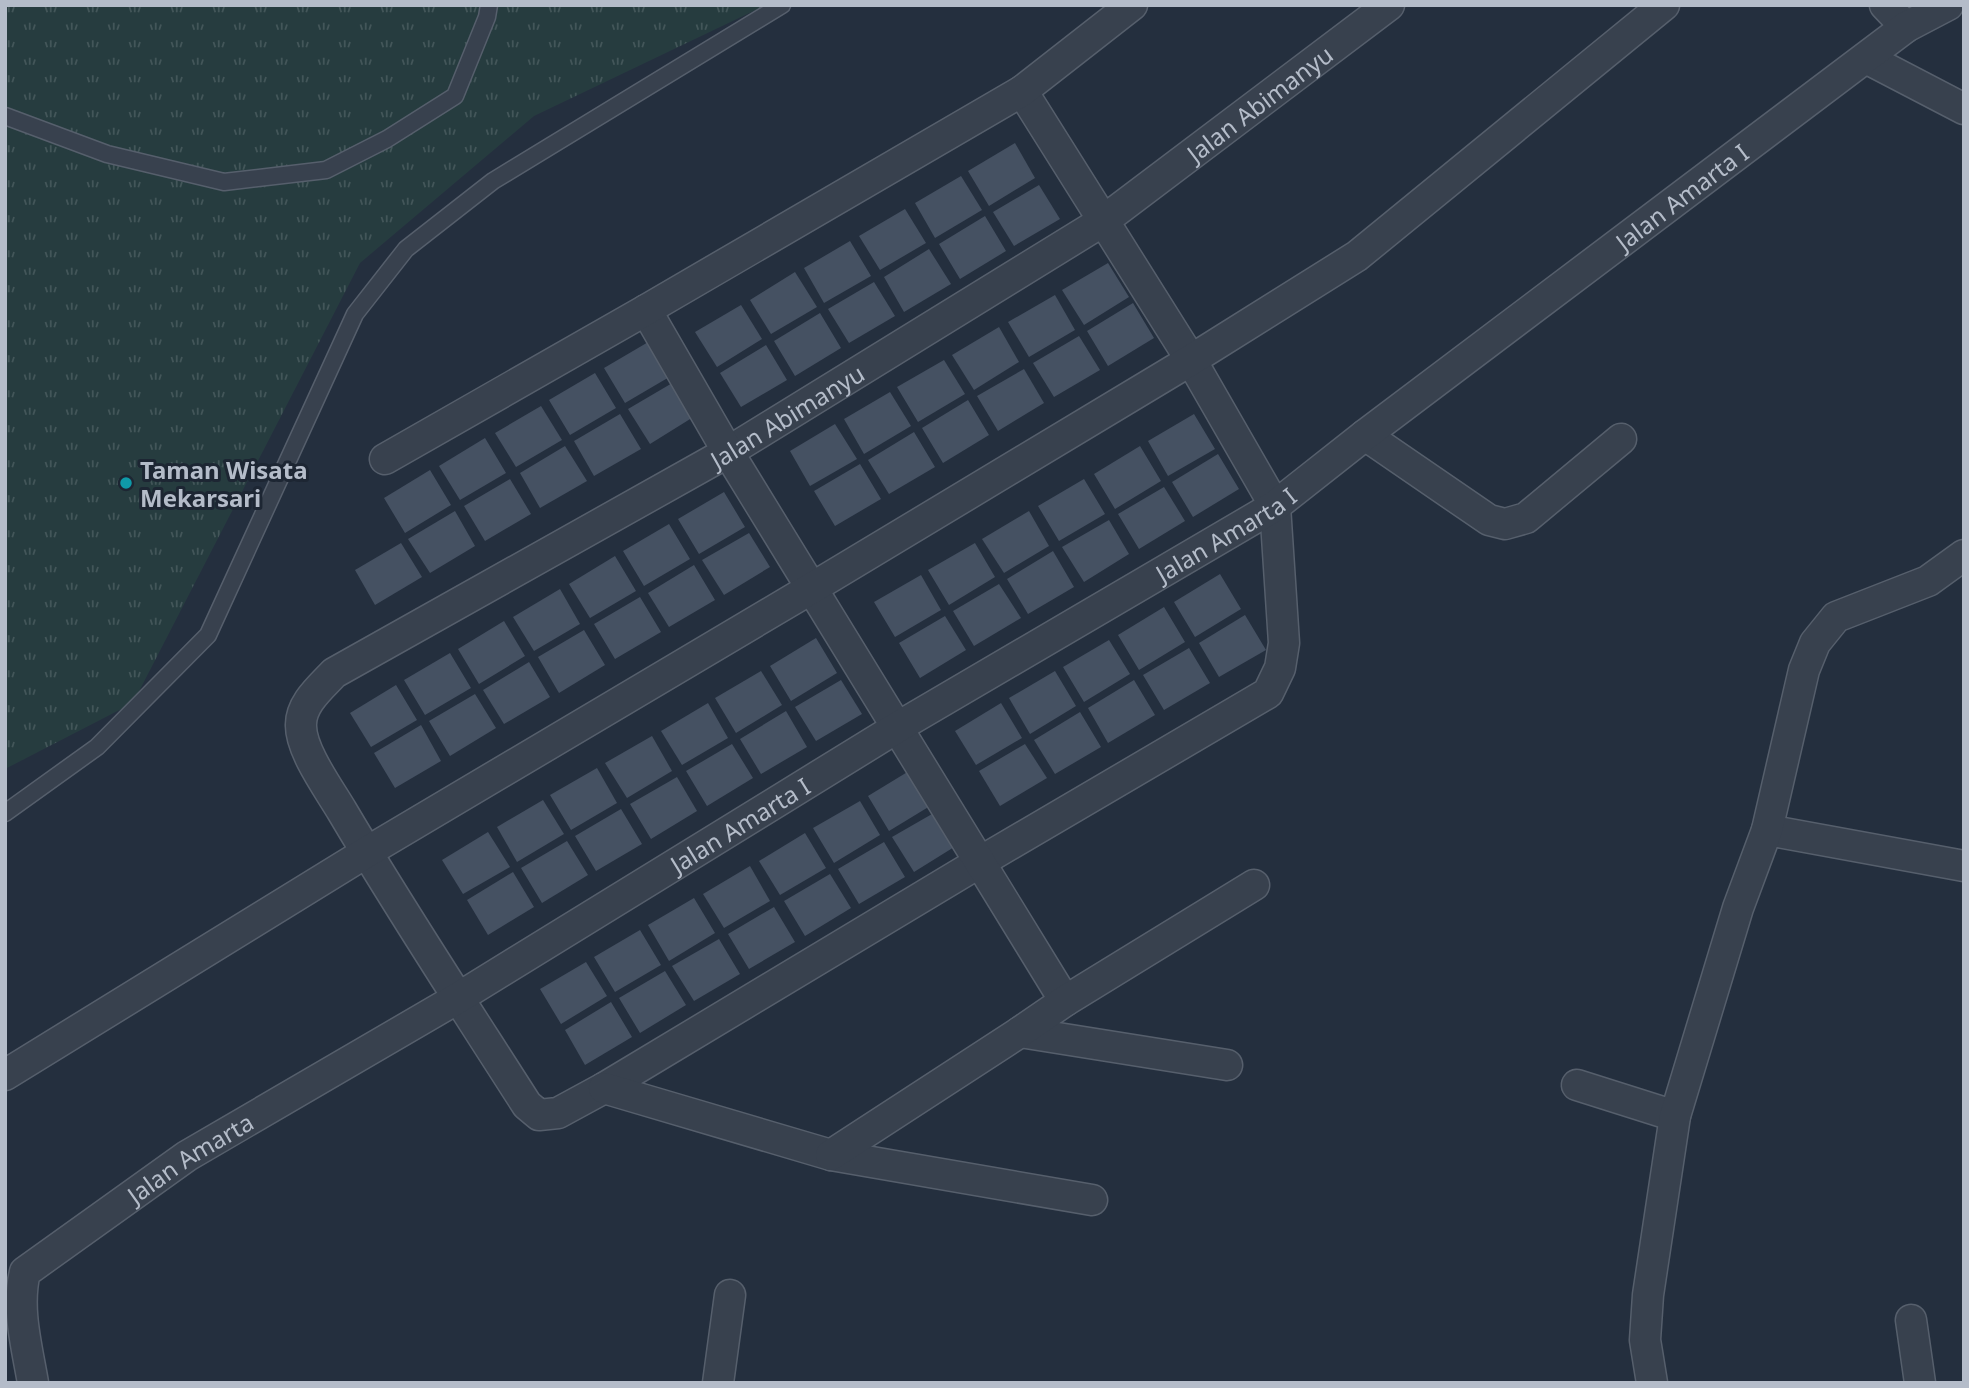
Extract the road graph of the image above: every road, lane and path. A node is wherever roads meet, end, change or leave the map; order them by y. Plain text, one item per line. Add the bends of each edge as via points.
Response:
1 (489, 5) edge
2 (782, 5) edge
3 (1132, 5) edge
4 (1389, 5) edge
5 (1664, 5) edge
6 (1885, 5) edge
7 (1948, 5) edge
8 (1906, 27) junction
9 (1866, 58) junction
10 (1022, 91) junction
11 (1964, 109) edge
12 (5, 116) edge
13 (1103, 221) junction
14 (646, 310) junction
15 (1191, 360) junction
16 (1365, 435) junction
17 (1620, 439) dead end
18 (728, 452) junction
19 (386, 459) dead end
20 (1275, 506) junction
21 (1964, 555) edge
22 (812, 589) junction
23 (898, 727) junction
24 (5, 813) edge
25 (1767, 830) junction
26 (367, 852) junction
27 (980, 862) junction
28 (1964, 866) edge
29 (1254, 885) dead end
30 (458, 998) junction
31 (1065, 1001) junction
32 (1020, 1032) junction
33 (1227, 1065) dead end
34 (5, 1075) edge
35 (1577, 1085) dead end
36 (604, 1088) junction
37 (1675, 1116) junction
38 (831, 1155) junction
39 (1092, 1200) dead end
40 (730, 1295) dead end
41 (1911, 1320) dead end
42 (33, 1383) edge
43 (718, 1383) edge
44 (1652, 1383) edge
45 (1920, 1383) edge

1 - 12 lane via 456,96 326,170 224,182 107,154
2 - 24 lane via 492,181 406,249 355,314 208,635 97,747
3 - 10 street
4 - 13 street, Jalan Abimanyu
5 - 15 street via 1357,256
6 - 8 street
7 - 8 street, Jalan Amarta I
8 - 9 street, Jalan Amarta I
9 - 11 street
9 - 16 street, Jalan Amarta I
10 - 13 street
10 - 14 street
13 - 15 street
13 - 18 street, Jalan Abimanyu
14 - 18 street
14 - 19 street
15 - 20 street
15 - 22 street
16 - 17 street via 1489,520 1505,524 1526,518
16 - 20 street, Jalan Amarta I
18 - 22 street
18 - 26 street, Jalan Abimanyu via 334,673 310,699 300,723 303,744
20 - 23 street, Jalan Amarta I
20 - 27 street via 1284,643 1280,668 1268,692
21 - 25 street via 1927,581 1836,617 1815,643 1804,670
22 - 23 street
22 - 26 street
23 - 27 street
23 - 30 street, Jalan Amarta I
25 - 28 street
25 - 37 street via 1738,908
26 - 30 street, Jalan Abimanyu
26 - 34 street
27 - 31 street
27 - 36 street
29 - 31 street
30 - 36 street, Jalan Abimanyu via 527,1105 539,1115 558,1114
30 - 42 street, Jalan Amarta via 187,1156 25,1272 21,1303
31 - 32 street
32 - 33 street
32 - 38 street
35 - 37 street
36 - 38 street
37 - 44 street via 1648,1295 1645,1340
38 - 39 street
40 - 43 street
41 - 45 street

